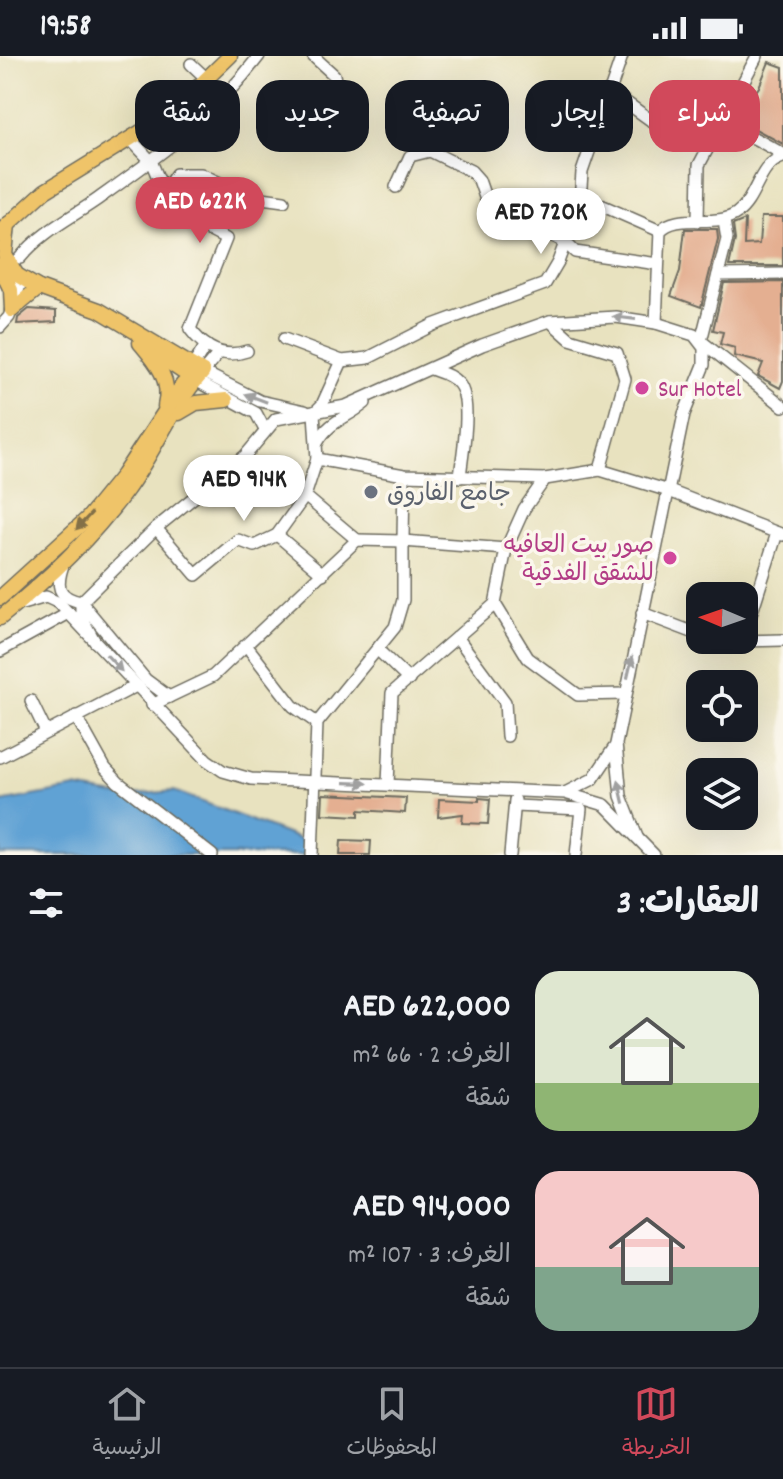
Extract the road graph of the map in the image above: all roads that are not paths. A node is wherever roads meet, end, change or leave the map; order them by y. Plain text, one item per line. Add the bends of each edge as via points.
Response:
1 (230, 56) edge
2 (259, 56) edge
3 (313, 56) edge
4 (622, 56) edge
5 (757, 56) edge
6 (191, 64) dead end
7 (208, 80) joint
8 (335, 80) edge
9 (613, 80) edge
10 (744, 80) edge
11 (135, 137) edge
12 (131, 140) junction
13 (760, 143) edge
14 (589, 152) edge
15 (706, 152) edge
16 (783, 156) edge
17 (151, 161) junction
18 (396, 187) dead end
19 (164, 192) junction
20 (284, 201) dead end
21 (580, 202) junction
22 (698, 221) junction
23 (724, 221) junction
24 (3, 228) edge
25 (660, 231) junction
26 (0, 242) edge
27 (565, 242) junction
28 (20, 258) dead end
29 (658, 264) junction
30 (0, 266) edge
31 (783, 274) edge
32 (718, 275) junction
33 (22, 279) junction
34 (39, 288) junction
35 (12, 310) junction
36 (108, 316) junction
37 (550, 321) junction
38 (656, 323) junction
39 (0, 327) edge
40 (284, 339) dead end
41 (701, 341) junction
42 (140, 343) junction
43 (206, 345) junction
44 (247, 351) dead end
45 (219, 353) junction
46 (342, 361) junction
47 (729, 363) junction
48 (704, 365) junction
49 (431, 369) junction
50 (195, 374) junction
51 (378, 392) junction
52 (226, 400) junction
53 (782, 402) edge
54 (314, 413) junction
55 (166, 419) junction
56 (265, 430) junction
57 (317, 443) junction
58 (317, 459) junction
59 (600, 470) junction
60 (404, 475) junction
61 (460, 477) junction
62 (545, 479) junction
63 (669, 491) junction
64 (305, 496) junction
65 (156, 528) junction
66 (780, 534) edge
67 (277, 535) junction
68 (357, 540) junction
69 (403, 541) junction
70 (506, 549) junction
71 (64, 562) junction
72 (323, 574) junction
73 (758, 595) edge
74 (0, 598) edge
75 (81, 602) junction
76 (495, 604) junction
77 (69, 613) junction
78 (642, 613) junction
79 (5, 614) edge
80 (686, 630) edge
81 (457, 637) junction
82 (758, 639) edge
83 (783, 640) edge
84 (95, 642) junction
85 (246, 645) junction
86 (378, 650) junction
87 (0, 651) edge
88 (409, 680) junction
89 (136, 686) junction
90 (624, 694) junction
91 (169, 697) junction
92 (31, 701) dead end
93 (152, 705) junction
94 (76, 716) junction
95 (317, 723) junction
96 (46, 732) junction
97 (507, 736) dead end
98 (616, 744) junction
99 (0, 757) edge
100 (313, 782) junction
101 (388, 784) junction
102 (515, 790) junction
103 (565, 793) junction
104 (515, 806) junction
105 (637, 837) junction
106 (212, 855) edge
107 (312, 855) edge
108 (510, 855) edge
109 (576, 855) edge
110 (654, 855) edge

1 - 7 main road
2 - 17 street via 209,115
3 - 8 street
4 - 9 street
5 - 10 street
6 - 7 street
11 - 12 main road
12 - 17 street
12 - 24 main road via 45,191
13 - 16 street
14 - 21 street
15 - 22 street via 699,165
16 - 23 street via 770,163 747,204
17 - 19 street
17 - 28 street via 37,237
18 - 27 street via 410,156 430,151 471,171 487,203
19 - 20 street via 176,174 201,174 247,196
19 - 43 street via 172,211 226,239 191,324
21 - 25 street via 594,202
21 - 27 street
22 - 23 street
22 - 25 street via 672,223
23 - 32 street via 727,239
24 - 26 main road
24 - 33 main road via 5,255
25 - 29 street
27 - 29 street via 586,256
27 - 46 street via 545,284 433,325 368,358
29 - 38 street
30 - 33 main road
30 - 35 main road via 11,290
31 - 32 street
32 - 41 street
33 - 34 main road
33 - 35 street
34 - 35 main road
34 - 36 main road
35 - 39 street
36 - 42 main road
36 - 50 main road
38 -> 37 street via 616,317
37 - 49 street
37 - 59 street via 570,339 617,353 623,366 625,379
38 - 41 street
40 - 46 street
41 - 47 street
41 - 48 street
42 - 50 main road
42 - 55 main road via 165,380
43 - 45 street
43 - 50 street
44 - 45 street
45 - 50 street
46 - 54 street
47 - 48 street
47 - 53 street
48 - 63 street via 684,414
49 - 51 street
49 - 61 street via 457,380 462,390
50 - 52 street
54 -> 50 street via 260,401
50 - 55 main road
51 - 54 street
51 - 57 street via 329,424
52 - 55 main road via 191,405
52 - 56 street via 256,413
54 - 56 street via 280,417
54 - 57 street
55 - 71 main road via 126,492
55 -> 74 main road via 88,518
56 - 65 street via 245,456
57 - 58 street
58 - 60 street
58 - 64 street
59 - 62 street
59 - 63 street
60 - 61 street
60 - 69 street
61 - 62 street
62 - 70 street
63 - 66 street
63 - 78 street
64 - 67 street
64 - 68 street
65 - 67 street via 196,575 238,540 254,546
65 - 75 street
66 - 73 street
67 - 72 street
68 - 69 street
68 - 72 street
69 - 70 street
69 - 86 street via 403,600 395,627
70 - 76 street
71 - 75 street via 58,588 65,599
71 - 79 main road
72 - 85 street
75 - 84 street via 81,616
75 - 91 street via 146,680
76 - 81 street
76 - 90 street via 528,658 578,695
77 - 79 street via 46,597
77 - 84 street
77 - 87 street
78 - 80 street
90 -> 78 street
81 - 88 street
81 - 97 street via 505,702
82 - 83 street
84 -> 89 street
85 - 91 street via 213,676
85 - 95 street via 293,706
86 - 88 street
86 - 95 street
88 - 101 street via 392,693
89 - 93 street
89 - 94 street
90 - 98 street
91 - 93 street
92 - 96 street
93 - 100 street via 223,771 251,779
94 - 96 street
94 - 106 street via 118,782
95 - 100 street
96 - 99 street
98 - 103 street via 593,779
105 -> 98 street via 621,796
100 -> 101 street
100 - 107 street
101 - 102 street
102 - 103 street
102 - 104 street
103 - 105 street via 605,805
104 - 108 street
104 - 109 street via 581,809
105 - 110 street

